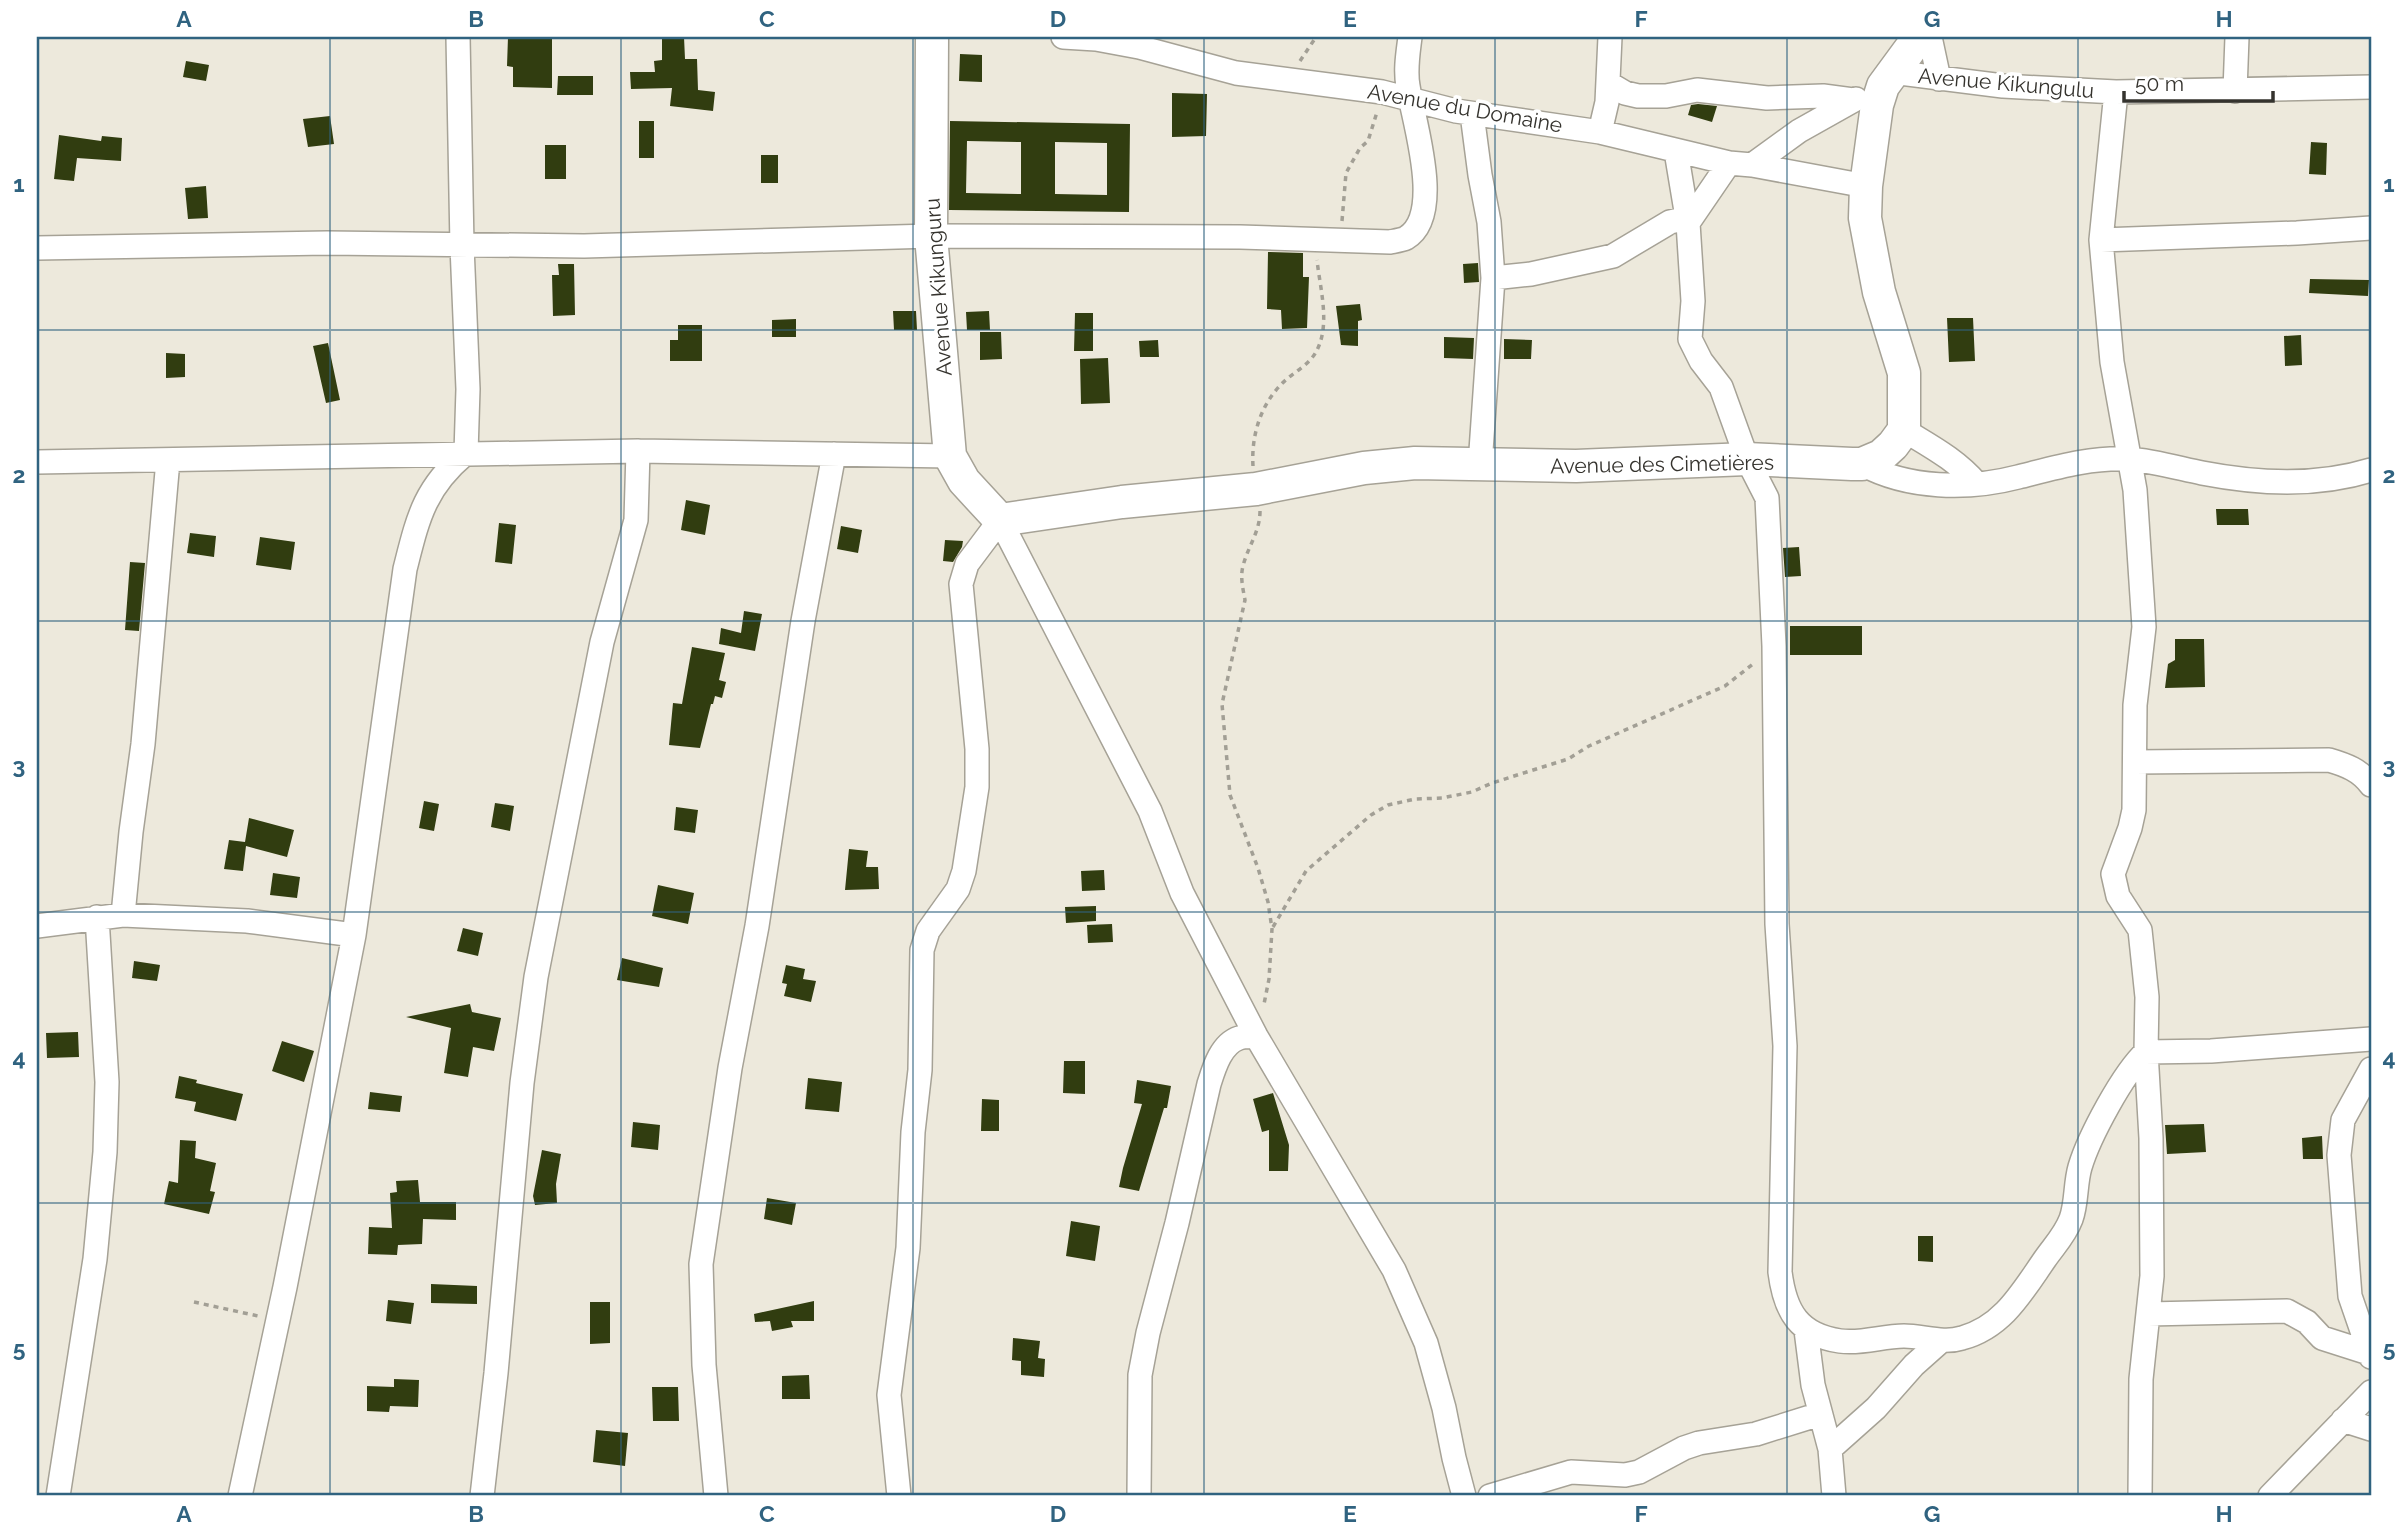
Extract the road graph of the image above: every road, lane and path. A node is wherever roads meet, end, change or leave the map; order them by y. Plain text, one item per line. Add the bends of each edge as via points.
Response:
1 (458, 37) edge
2 (932, 37) edge
3 (1063, 37) edge
4 (1177, 37) edge
5 (1409, 37) edge
6 (1609, 37) edge
7 (1919, 37) edge
8 (1930, 37) edge
9 (2237, 37) edge
10 (1184, 59) junction
11 (1888, 79) junction
12 (1939, 79) junction
13 (1608, 83) junction
14 (2371, 87) edge
15 (2235, 91) junction
16 (1382, 92) junction
17 (2116, 92) junction
18 (1853, 100) junction
19 (1411, 101) junction
20 (1472, 114) junction
21 (1600, 132) junction
22 (1676, 151) junction
23 (1729, 163) junction
24 (1752, 165) junction
25 (1867, 186) junction
26 (1688, 223) junction
27 (2371, 228) edge
28 (931, 236) junction
29 (1341, 239) junction
30 (2101, 240) junction
31 (462, 246) junction
32 (37, 248) edge
33 (1493, 278) junction
34 (1904, 430) junction
35 (638, 451) junction
36 (466, 453) junction
37 (834, 454) junction
38 (950, 456) junction
39 (1746, 459) junction
40 (2128, 459) junction
41 (168, 460) junction
42 (37, 462) edge
43 (1788, 462) junction
44 (1862, 464) junction
45 (1480, 465) junction
46 (2371, 470) edge
47 (1977, 484) junction
48 (1256, 489) junction
49 (1767, 498) junction
50 (1000, 520) junction
51 (1774, 646) junction
52 (2135, 762) junction
53 (2371, 786) edge
54 (123, 915) junction
55 (97, 917) junction
56 (37, 926) edge
57 (1272, 929) junction
58 (354, 935) junction
59 (1256, 1036) junction
60 (2371, 1039) edge
61 (2146, 1052) junction
62 (2371, 1069) edge
63 (194, 1302) dead end
64 (2148, 1314) junction
65 (277, 1321) junction
66 (1806, 1330) junction
67 (1941, 1341) junction
68 (2370, 1355) edge
69 (2371, 1392) edge
70 (1820, 1414) junction
71 (2343, 1420) junction
72 (2371, 1429) edge
73 (1830, 1449) junction
74 (58, 1496) edge
75 (240, 1496) edge
76 (482, 1496) edge
77 (716, 1496) edge
78 (899, 1496) edge
79 (1139, 1496) edge
80 (1464, 1496) edge
81 (1490, 1496) edge
82 (1834, 1496) edge
83 (2140, 1496) edge
84 (2270, 1496) edge

1 - 31 street
2 - 28 street, Avenue Kikunguru
3 - 10 street, Avenue du Domaine via 1096,39
4 - 10 street
5 - 19 street
6 - 13 street
7 - 11 street
8 - 12 street
9 - 15 street
10 - 16 street, Avenue du Domaine via 1236,73
11 - 12 street, Avenue Kikungulu
11 - 18 street
11 - 25 street via 1877,105
12 - 17 street, Avenue Kikungulu
13 - 18 street via 1639,96 1698,90
13 - 21 street
14 - 15 street, Avenue Kikungulu
15 - 17 street, Avenue Kikungulu
16 - 19 street, Avenue du Domaine
16 - 29 path via 1373,132 1346,173
17 - 30 street
18 - 24 street
19 - 20 street, Avenue du Domaine
19 - 29 street via 1425,179 1423,212 1416,227 1406,238 1390,242
20 - 21 street, Avenue du Domaine
20 - 33 street
21 - 22 street, Avenue du Domaine
22 - 23 street, Avenue du Domaine
22 - 26 street
23 - 24 street, Avenue du Domaine
23 - 26 street
24 - 25 street, Avenue du Domaine
25 - 34 street via 1865,218 1879,292 1904,373
26 - 33 street via 1670,222 1613,256
26 - 39 street via 1693,301 1690,339 1721,387
27 - 30 street
28 - 29 street
28 - 31 street
28 - 38 street, Avenue Kikunguru
29 - 48 path via 1320,250 1317,260 1324,309 1317,351 1286,379 1262,411 1252,449
30 - 40 street via 2112,362
31 - 32 street via 313,243
31 - 36 street
33 - 45 street
34 - 44 street via 1881,456
34 - 47 street via 1951,460
35 - 36 street
35 - 37 street
35 - 76 street via 636,520 602,642 536,977
36 - 41 street
36 - 58 street via 429,494 405,569
37 - 38 street
37 - 77 street via 803,621 701,1264
38 - 50 street, Avenue Kikunguru via 964,481
39 - 43 street, Avenue des Cimetières
39 - 45 street, Avenue des Cimetières
39 - 49 street
40 - 46 street via 2247,481 2290,483 2342,479
40 - 47 street via 2056,467
40 - 52 street via 2135,490 2144,627 2135,705
41 - 42 street
41 - 54 street
43 - 44 street, Avenue des Cimetières
43 - 49 street
44 - 47 street via 1906,481
45 - 48 street, Avenue des Cimetières via 1415,463 1364,468
48 - 50 street, Avenue des Cimetières
48 - 57 path via 1260,523 1242,567 1245,600 1222,704 1230,795 1258,869
49 - 51 street
50 - 59 street via 1150,811 1182,893
50 - 78 street via 967,565 961,584 979,769 964,871 958,890 928,931 922,950 920,1070 908,1248 888,1395
51 - 57 path via 1725,686 1568,759 1472,792 1415,799 1371,815 1306,871
51 - 66 street via 1777,924 1785,1046 1780,1272 1783,1296
52 - 53 street via 2329,760 2348,765
52 - 61 street via 2134,810 2113,874 2118,896 2140,930 2147,997
54 - 55 street
54 - 58 street via 247,920
55 - 56 street
55 - 74 street via 107,1082 104,1165 95,1259
57 - 59 path via 1269,979
58 - 65 street
59 - 79 street via 1239,1038 1224,1049 1209,1084 1140,1375
59 - 80 street via 1394,1270 1426,1343
60 - 61 street
61 - 64 street via 2152,1276
61 - 67 street via 2128,1073 2092,1137 2080,1166 2072,1217 2064,1235 2010,1310 1979,1331
62 - 68 street via 2343,1121 2339,1155 2350,1296
63 - 65 path
64 - 68 street via 2287,1311 2307,1322 2322,1338
64 - 83 street via 2141,1379
65 - 75 street
66 - 67 street via 1856,1343 1899,1336
66 - 70 street
67 - 73 street
69 - 71 street
70 - 73 street
70 - 81 street via 1756,1434 1699,1443 1639,1472 1571,1472
71 - 72 street
71 - 84 street
73 - 82 street

